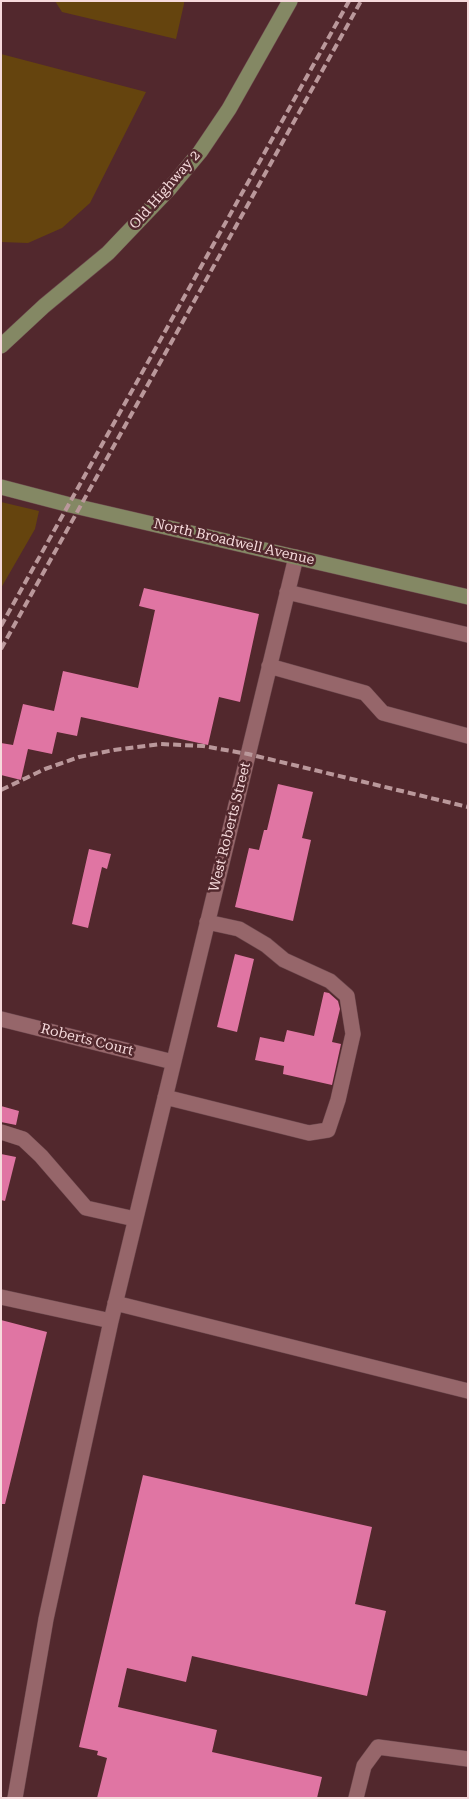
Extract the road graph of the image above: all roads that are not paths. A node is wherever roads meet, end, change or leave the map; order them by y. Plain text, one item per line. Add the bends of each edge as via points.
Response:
1 (290, 1) edge
2 (1, 346) edge
3 (1, 487) edge
4 (296, 556) junction
5 (287, 592) junction
6 (468, 597) edge
7 (467, 630) edge
8 (269, 666) junction
9 (468, 736) edge
10 (207, 922) junction
11 (1, 1019) edge
12 (173, 1062) junction
13 (165, 1096) junction
14 (1, 1132) edge
15 (135, 1219) junction
16 (1, 1297) edge
17 (115, 1303) junction
18 (111, 1321) junction
19 (468, 1391) edge
20 (468, 1759) edge
21 (15, 1798) edge
22 (356, 1798) edge

1 - 2 main road, Old Highway 2 via 229,109 170,188 108,253
3 - 4 main road, North Broadwell Avenue
4 - 5 street, West Roberts Street
4 - 6 main road, North Broadwell Avenue
5 - 7 street
5 - 8 street, West Roberts Street
8 - 9 street via 365,693 383,713
8 - 10 street, West Roberts Street
10 - 12 street, West Roberts Street
10 - 13 street via 239,929 284,960 330,981 347,996 353,1034 338,1100 328,1130 308,1134
11 - 12 street, Roberts Court
12 - 13 street, West Roberts Street
13 - 15 street, West Roberts Street
14 - 15 street via 22,1139 86,1208
15 - 17 street, West Roberts Street
16 - 18 street
17 - 18 street, West Roberts Street
17 - 19 street
18 - 21 street, West Roberts Street via 46,1619
20 - 22 street via 378,1747 364,1766

